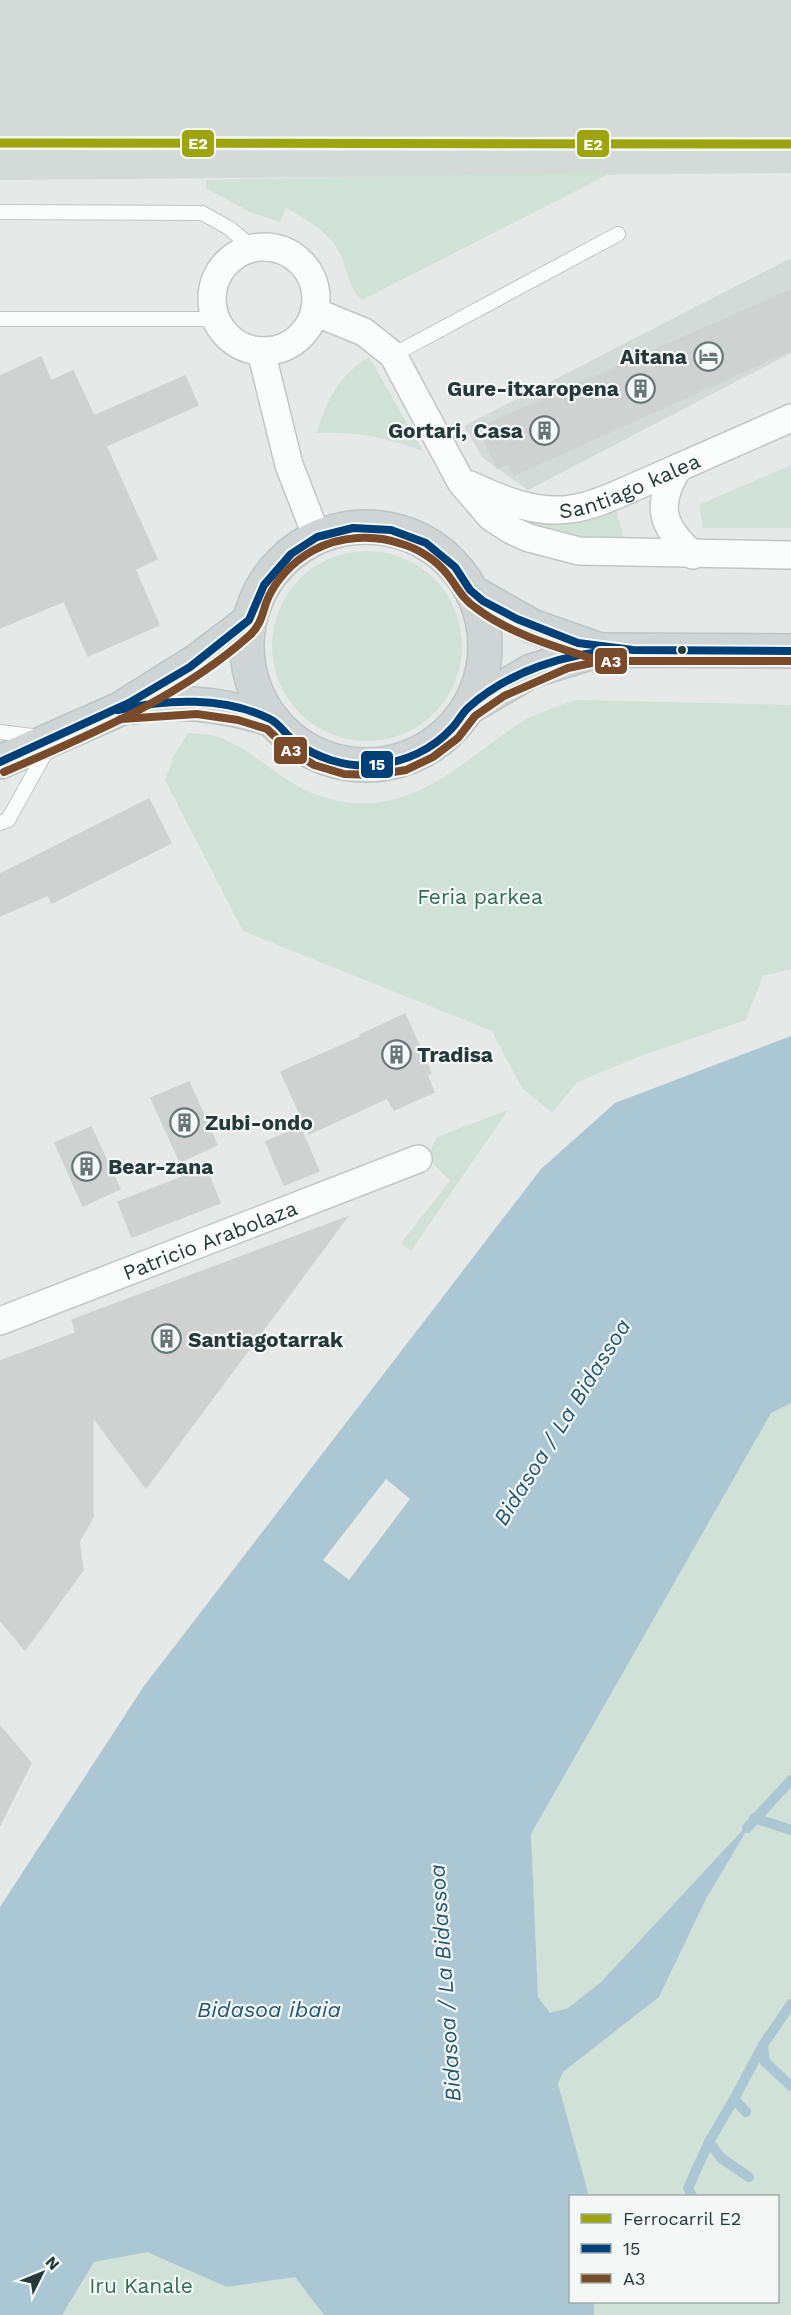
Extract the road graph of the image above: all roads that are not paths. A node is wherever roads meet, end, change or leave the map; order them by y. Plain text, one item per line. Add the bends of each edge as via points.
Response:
1 (0, 212) edge
2 (618, 234) dead end
3 (252, 247) junction
4 (315, 312) junction
5 (0, 319) edge
6 (215, 319) junction
7 (261, 351) junction
8 (393, 355) junction
9 (791, 418) edge
10 (678, 468) junction
11 (461, 482) junction
12 (317, 537) junction
13 (693, 555) junction
14 (791, 555) edge
15 (472, 592) junction
16 (249, 621) junction
17 (600, 650) junction
18 (791, 651) edge
19 (468, 708) junction
20 (120, 709) junction
21 (273, 720) junction
22 (0, 732) edge
23 (53, 738) junction
24 (0, 762) edge
25 (0, 823) edge
26 (418, 1159) dead end
27 (0, 1321) edge

1 - 3 lane via 202,213
2 - 8 lane
3 - 4 street via 270,246 287,251 302,262 317,294
3 - 6 street via 222,267 211,301
4 - 7 street via 295,342
4 - 8 street via 364,332
5 - 6 lane
6 - 7 street via 234,341
7 - 12 street via 289,465
8 - 11 street
9 - 10 street, Santiago kalea
10 - 11 street, Santiago kalea via 595,503 570,509 529,507
10 - 13 street via 666,488 665,520
11 - 13 street via 492,517 529,538 579,551
12 - 15 main road via 346,529 376,527 405,534 432,547 455,567
12 - 16 main road via 293,551 273,571 258,595
13 - 14 street
15 - 17 main road via 532,626
15 - 19 main road via 482,620 485,651 480,680
16 - 20 main road via 188,667
16 - 21 main road via 250,673
17 - 18 main road
17 - 19 main road via 531,670
19 - 21 main road via 451,730 428,748 402,760 374,765 345,764 318,755 293,740
20 - 21 main road via 198,703
20 - 23 main road
22 - 23 lane
23 - 24 main road
23 - 25 lane via 8,820
26 - 27 street, Patricio Arabolaza

